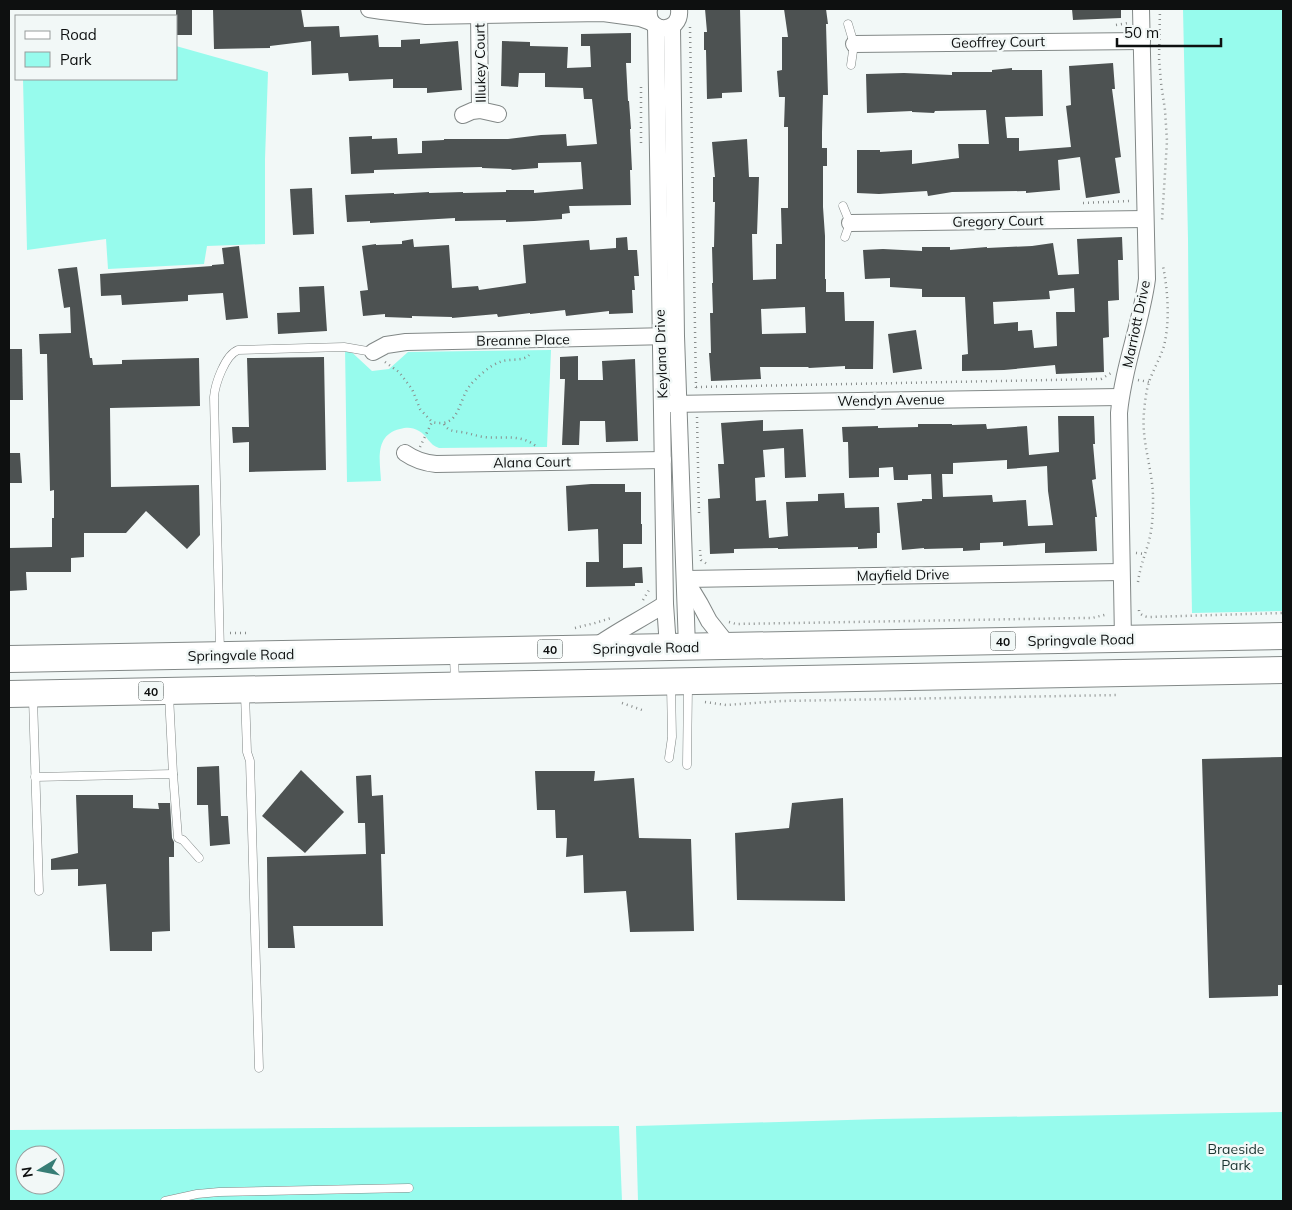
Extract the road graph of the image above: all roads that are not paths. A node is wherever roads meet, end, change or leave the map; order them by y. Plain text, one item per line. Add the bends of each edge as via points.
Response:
1 (369, 9) edge
2 (627, 9) edge
3 (679, 9) edge
4 (1141, 9) edge
5 (479, 12) edge
6 (603, 13) junction
7 (657, 21) edge
8 (848, 24) dead end
9 (1142, 41) junction
10 (854, 44) junction
11 (850, 65) dead end
12 (480, 110) junction
13 (498, 114) dead end
14 (463, 115) dead end
15 (843, 206) dead end
16 (1145, 219) junction
17 (848, 230) joint
18 (676, 336) junction
19 (660, 337) junction
20 (373, 352) joint
21 (1120, 396) junction
22 (679, 403) junction
23 (662, 404) junction
24 (409, 456) road end
25 (663, 460) junction
26 (1122, 572) junction
27 (685, 579) junction
28 (665, 604) junction
29 (728, 633) junction
30 (1283, 636) edge
31 (1123, 639) junction
32 (677, 647) junction
33 (593, 649) junction
34 (454, 651) junction
35 (220, 655) junction
36 (9, 659) edge
37 (1283, 670) edge
38 (679, 681) junction
39 (455, 685) junction
40 (245, 689) junction
41 (169, 691) junction
42 (21, 694) edge
43 (669, 758) dead end
44 (687, 765) dead end
45 (173, 774) junction
46 (35, 777) junction
47 (199, 858) dead end
48 (39, 890) dead end
49 (259, 1068) dead end
50 (409, 1188) dead end
51 (178, 1200) edge
52 (165, 1201) edge

1 - 5 street via 426,16
2 - 6 street
3 - 7 street via 678,20
4 - 9 street, Marriott Drive
5 - 6 street
5 - 12 street, Illukey Court
6 - 7 street
7 - 18 street, Keylana Drive
7 - 19 street, Keylana Drive
8 - 10 lane
9 - 10 street, Geoffrey Court
9 - 16 street, Marriott Drive
10 - 11 lane
12 - 13 street, Illukey Court
12 - 14 street, Illukey Court
15 - 17 lane
16 - 17 street, Gregory Court
16 - 21 street, Marriott Drive via 1145,288
18 - 19 street, Breanne Place
18 - 22 street, Keylana Drive
19 - 20 street, Breanne Place via 406,342 386,345
19 - 23 street, Keylana Drive
20 - 35 lane via 344,347 238,350 225,363 214,397
21 - 22 street, Wendyn Avenue
21 - 26 street, Marriott Drive
22 - 23 street, Wendyn Avenue
22 - 27 street, Keylana Drive
23 - 25 street, Keylana Drive
24 - 25 street, Alana Court via 436,464
25 - 28 street, Keylana Drive
26 - 27 street, Mayfield Drive
26 - 31 street, Marriott Drive
27 - 29 street via 709,621
27 - 32 street, Keylana Drive
28 - 32 street, Keylana Drive
28 - 33 street
29 - 31 highway, Springvale Road / 40
29 - 32 highway, Springvale Road / 40
30 - 31 highway, Springvale Road / 40
32 - 33 highway, Springvale Road / 40
32 - 38 highway, Keylana Drive
33 - 34 highway, Springvale Road / 40
34 - 35 highway, Springvale Road / 40
34 - 39 lane
35 - 36 highway, Springvale Road / 40
37 - 38 highway, 40
38 - 39 highway, 40
38 - 43 lane
38 - 44 lane
39 - 40 highway, 40
40 - 41 highway, 40
40 - 49 lane
41 - 42 highway, 40
41 - 45 lane
42 - 46 lane
45 - 46 lane
45 - 47 lane via 178,838
46 - 48 lane
50 - 51 lane via 219,1192
51 - 52 lane

